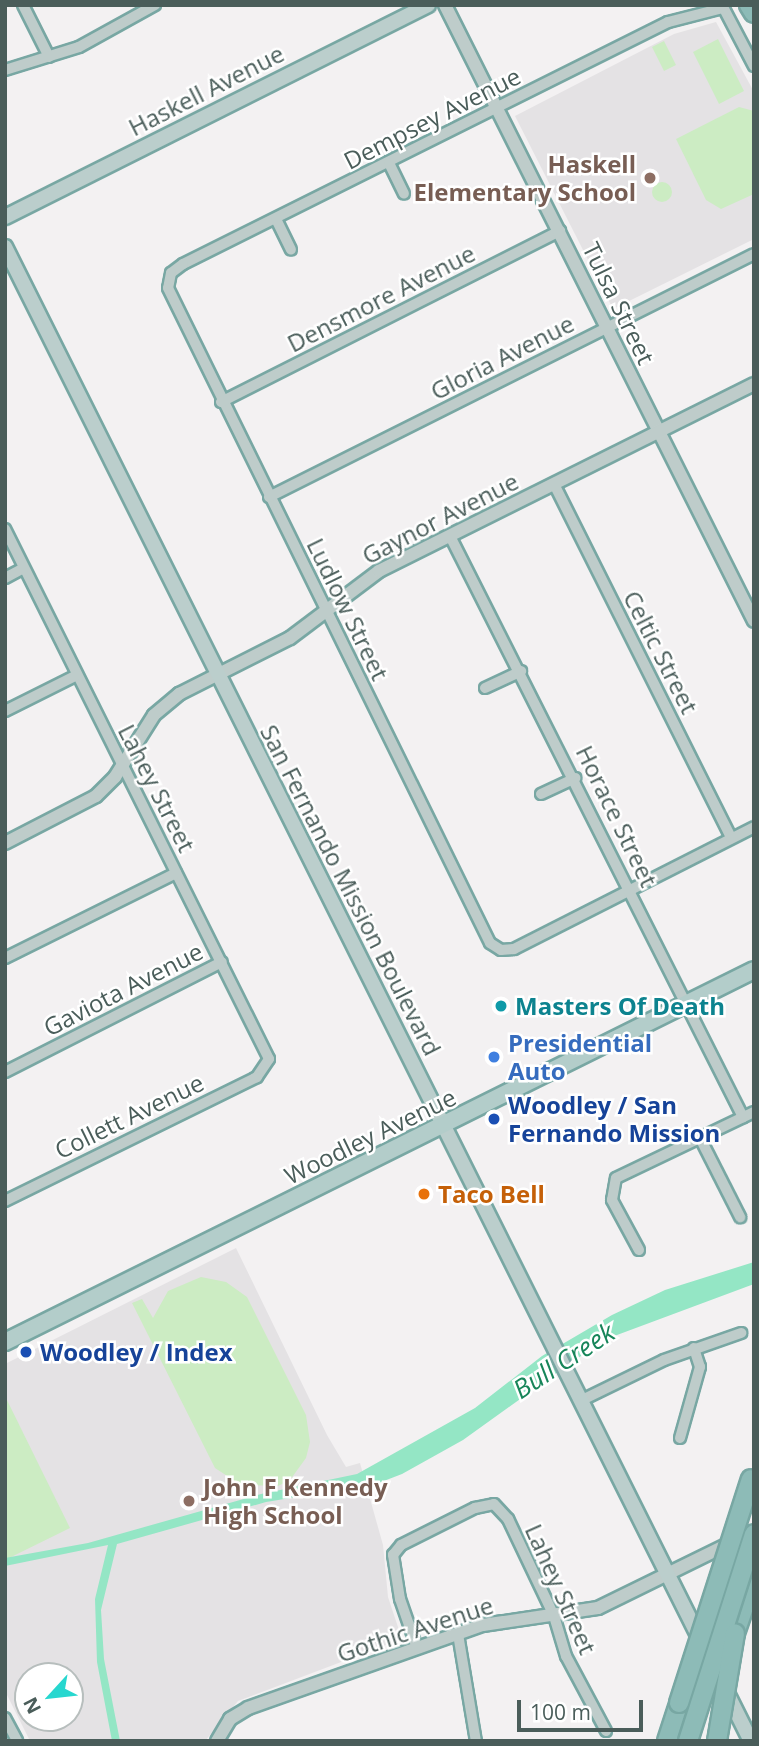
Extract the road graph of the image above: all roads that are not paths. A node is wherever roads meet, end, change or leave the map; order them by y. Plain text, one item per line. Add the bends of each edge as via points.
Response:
1 (23, 5) edge
2 (155, 5) edge
3 (428, 5) edge
4 (445, 5) edge
5 (749, 5) edge
6 (723, 7) edge
7 (754, 13) edge
8 (49, 57) junction
9 (754, 66) edge
10 (5, 70) edge
11 (498, 109) junction
12 (389, 163) junction
13 (404, 194) dead end
14 (5, 217) edge
15 (276, 219) junction
16 (560, 232) junction
17 (5, 247) edge
18 (291, 250) dead end
19 (754, 254) edge
20 (169, 280) joint
21 (607, 327) junction
22 (754, 384) edge
23 (221, 402) junction
24 (659, 431) junction
25 (554, 484) junction
26 (269, 498) junction
27 (5, 529) edge
28 (450, 536) junction
29 (24, 568) junction
30 (5, 578) edge
31 (326, 613) junction
32 (754, 621) edge
33 (521, 671) junction
34 (218, 674) junction
35 (77, 675) junction
36 (485, 688) dead end
37 (5, 711) edge
38 (123, 766) junction
39 (575, 778) junction
40 (541, 793) dead end
41 (754, 827) edge
42 (731, 838) junction
43 (5, 843) edge
44 (176, 873) junction
45 (630, 889) junction
46 (5, 958) edge
47 (222, 962) junction
48 (754, 970) edge
49 (687, 1004) junction
50 (267, 1066) joint
51 (5, 1072) edge
52 (754, 1112) edge
53 (743, 1116) junction
54 (445, 1125) junction
55 (701, 1138) junction
56 (5, 1200) edge
57 (740, 1217) dead end
58 (639, 1250) dead end
59 (741, 1333) dead end
60 (5, 1342) edge
61 (694, 1348) junction
62 (580, 1401) junction
63 (680, 1438) dead end
64 (752, 1474) edge
65 (754, 1533) edge
66 (668, 1574) junction
67 (754, 1578) edge
68 (554, 1616) junction
69 (735, 1633) junction
70 (458, 1634) junction
71 (417, 1648) junction
72 (679, 1714) junction
73 (5, 1718) edge
74 (606, 1731) dead end
75 (17, 1741) edge
76 (217, 1741) edge
77 (476, 1741) edge
78 (665, 1741) edge
79 (681, 1741) edge
80 (688, 1741) edge
81 (701, 1741) edge
82 (717, 1741) edge
83 (751, 1741) edge

1 - 8 street
2 - 8 street via 102,36
3 - 14 main road, Haskell Avenue
4 - 11 street, Tulsa Street
5 - 7 highway
6 - 9 street
6 - 11 street, Dempsey Avenue via 668,22
8 - 10 street
11 - 12 street, Dempsey Avenue
11 - 16 street, Tulsa Street
12 - 13 street
12 - 15 street, Dempsey Avenue
15 - 18 street
15 - 20 street, Dempsey Avenue via 183,264
16 - 21 street, Tulsa Street
16 - 23 street, Densmore Avenue
17 - 34 main road, San Fernando Mission Boulevard
19 - 21 street, Gloria Avenue
20 - 23 street, Ludlow Street via 171,296
21 - 24 street, Tulsa Street
21 - 26 street, Gloria Avenue
22 - 24 street, Gaynor Avenue
23 - 26 street, Ludlow Street
24 - 25 street, Gaynor Avenue
24 - 32 street, Tulsa Street
25 - 28 street, Gaynor Avenue
25 - 42 street, Celtic Street
26 - 31 street, Ludlow Street
27 - 29 street, Lahey Street
28 - 31 street, Gaynor Avenue via 379,571
28 - 33 street, Horace Street
29 - 30 street
29 - 35 street, Lahey Street
31 - 34 street, Gaynor Avenue via 290,638
31 - 45 street, Ludlow Street via 485,935 501,950 514,949
33 - 36 street
33 - 39 street, Horace Street
34 - 38 street, Gaynor Avenue via 179,694 154,715
34 - 54 main road, San Fernando Mission Boulevard
35 - 37 street
35 - 38 street, Lahey Street
38 - 43 street, Gaynor Avenue via 96,796
38 - 44 street, Lahey Street
39 - 40 street
39 - 45 street, Horace Street
41 - 42 street
42 - 45 street
44 - 46 street
44 - 47 street, Lahey Street
45 - 49 street, Horace Street
47 - 50 street, Lahey Street via 268,1052
47 - 51 street, Gaviota Avenue
48 - 49 main road, Woodley Avenue
49 - 53 street, Horace Street
49 - 54 main road, Woodley Avenue
50 - 56 street, Collett Avenue via 257,1077
52 - 53 street
53 - 55 street
54 - 60 main road, Woodley Avenue
54 - 62 main road, San Fernando Mission Boulevard
55 - 57 street
55 - 58 street via 623,1172 612,1184 612,1200
59 - 61 street
61 - 62 street
61 - 63 street via 700,1367
62 - 66 main road, San Fernando Mission Boulevard
64 - 72 highway, bridge
65 - 66 street, Gothic Avenue
65 - 80 highway, bridge
66 - 68 street, Gothic Avenue via 598,1608
66 - 83 main road, San Fernando Mission Boulevard
67 - 69 highway
68 - 70 street, Gothic Avenue via 498,1622
68 - 71 street, Lahey Street via 508,1518 494,1504 475,1508 401,1545 393,1555 400,1599
68 - 74 street, Lahey Street via 566,1656
69 - 81 highway, bridge
69 - 82 highway, bridge
70 - 71 street, Gothic Avenue
70 - 77 street
71 - 76 street, Gothic Avenue via 248,1708 230,1719
72 - 78 highway
72 - 79 highway
73 - 75 street

